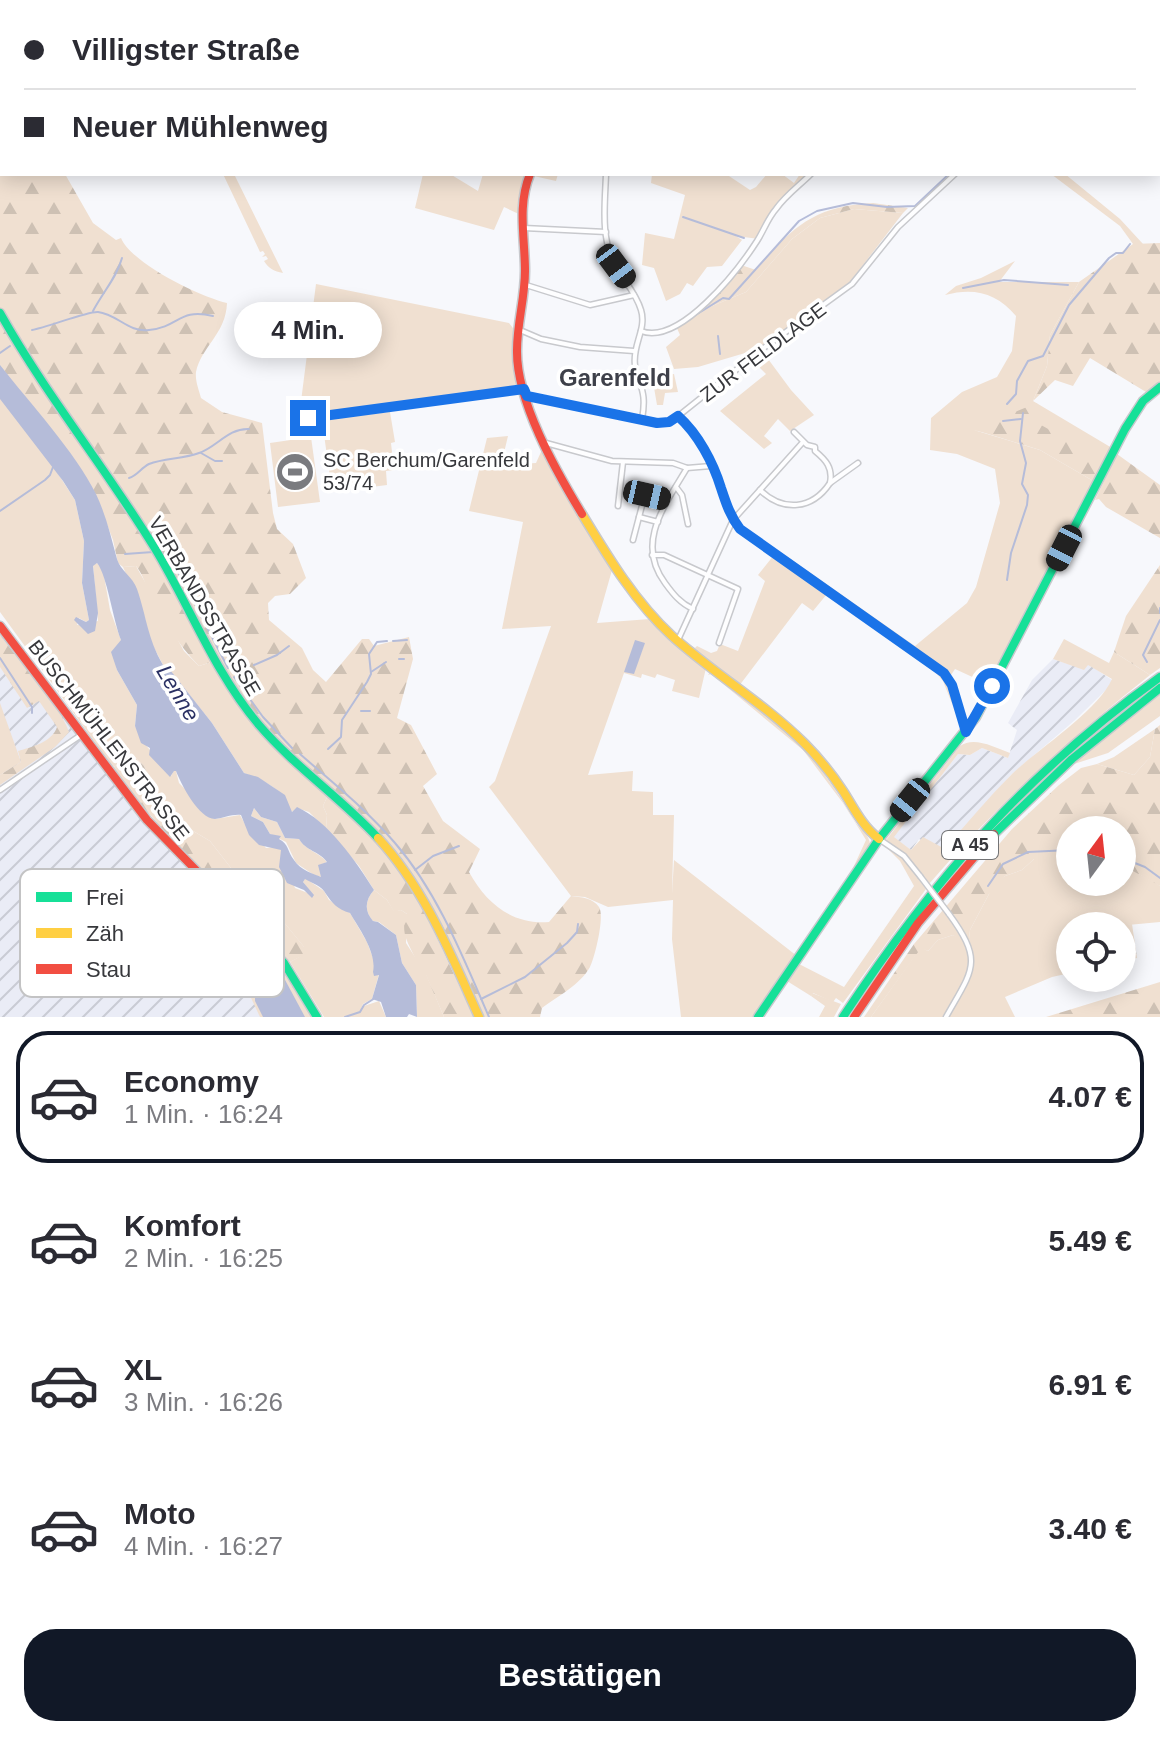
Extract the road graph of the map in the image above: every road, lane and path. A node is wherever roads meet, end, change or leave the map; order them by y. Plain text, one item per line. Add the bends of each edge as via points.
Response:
1 (529, 176) edge
2 (606, 176) edge
3 (809, 176) edge
4 (953, 176) edge
5 (524, 228) junction
6 (606, 232) junction
7 (525, 284) junction
8 (634, 295) junction
9 (0, 313) edge
10 (519, 330) junction
11 (641, 331) junction
12 (634, 351) junction
13 (1160, 387) edge
14 (526, 393) junction
15 (678, 416) junction
16 (308, 418) dead end
17 (642, 419) junction
18 (794, 432) dead end
19 (803, 442) junction
20 (545, 443) junction
21 (623, 462) junction
22 (858, 463) dead end
23 (711, 466) junction
24 (687, 468) junction
25 (830, 483) junction
26 (676, 487) junction
27 (760, 490) junction
28 (667, 500) junction
29 (618, 506) dead end
30 (639, 517) junction
31 (733, 520) junction
32 (658, 522) junction
33 (688, 524) dead end
34 (633, 540) dead end
35 (652, 555) junction
36 (709, 575) junction
37 (693, 610) junction
38 (0, 626) edge
39 (678, 640) junction
40 (719, 643) dead end
41 (1160, 677) edge
42 (1160, 688) edge
43 (966, 732) junction
44 (81, 735) junction
45 (0, 790) edge
46 (879, 839) junction
47 (192, 869) edge
48 (284, 963) edge
49 (317, 1017) edge
50 (479, 1017) edge
51 (758, 1017) edge
52 (843, 1017) edge
53 (854, 1017) edge
54 (946, 1017) edge

1 - 5 main road via 523,197
2 - 6 street
3 - 11 street via 774,211 741,265 695,313 669,329
4 - 15 street, ZUR FELDLAGE via 898,227 852,284
5 - 6 street
5 - 7 main road
6 - 8 street via 616,266
7 - 8 street via 590,305
7 - 10 main road
8 - 11 street via 643,317
9 - 50 main road, VERBANDSSTRASSE via 47,393 155,548 222,673 258,725 368,826 397,861 423,901
10 - 12 street via 580,347
10 - 14 main road via 517,361
11 - 12 street
12 - 17 street via 645,397
13 - 43 main road via 1143,401 1125,429
14 - 16 street
14 - 17 street
14 - 20 main road
15 - 17 street via 661,423
15 - 23 street via 698,439
18 - 19 street
19 - 25 street via 815,447 828,464
19 - 27 street
20 - 21 street
20 - 39 main road via 632,590
21 - 24 street
21 - 29 street
22 - 25 street
23 - 24 street
23 - 31 street
24 - 26 street
25 - 27 street via 814,499 786,506
26 - 28 street
26 - 33 street
27 - 31 street
28 - 30 street via 645,496
28 - 32 street
30 - 32 street
30 - 34 street
31 - 36 street
31 - 43 street via 944,673
32 - 35 street
35 - 36 street
35 - 37 street via 666,584
36 - 37 street
36 - 40 street via 739,591
37 - 39 street
38 - 44 main road, BUSCHMÜHLENSTRASSE
39 - 46 main road via 807,746 860,822
41 - 52 main road, A 45 via 1060,756 986,828 928,895
42 - 53 main road, A 45 via 1064,765 994,833 902,944
43 - 46 main road
44 - 45 street
44 - 47 main road, BUSCHMÜHLENSTRASSE
46 - 51 main road
46 - 54 street, bridge via 904,856 971,949 966,980
48 - 49 main road, BUSCHMÜHLENSTRASSE

